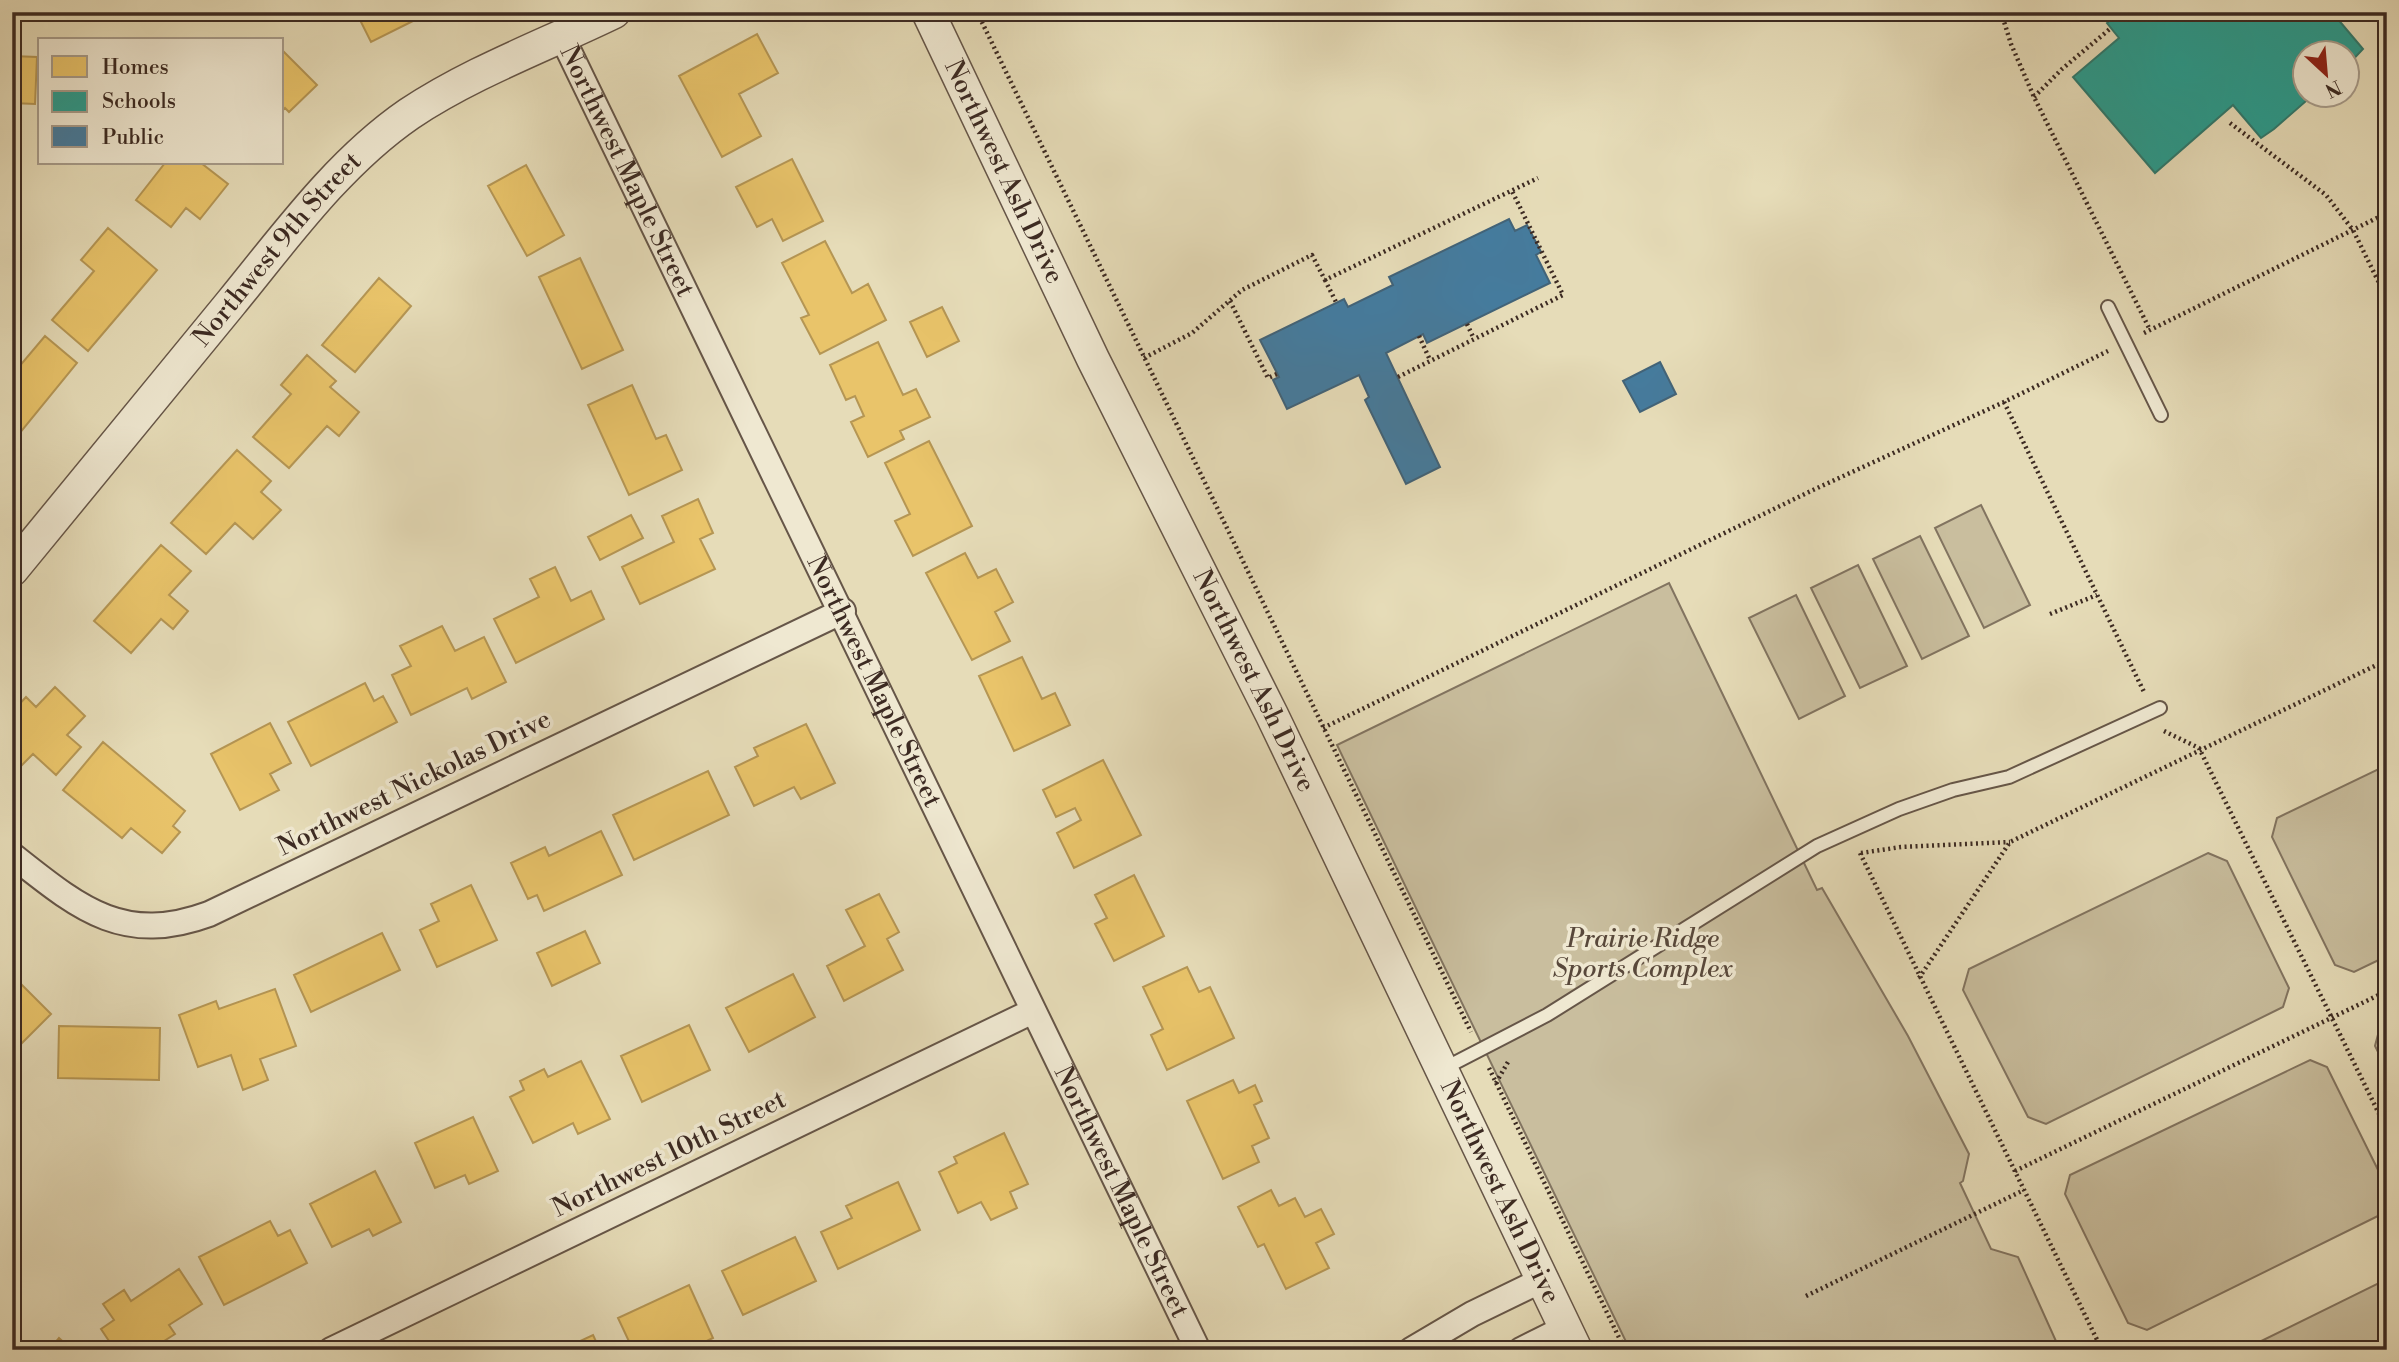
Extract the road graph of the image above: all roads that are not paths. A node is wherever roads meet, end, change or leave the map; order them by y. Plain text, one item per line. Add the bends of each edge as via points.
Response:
1 (614, 12) edge
2 (928, 12) edge
3 (556, 25) edge
4 (2108, 307) dead end
5 (2161, 415) dead end
6 (12, 570) edge
7 (843, 611) junction
8 (2156, 710) road end
9 (12, 855) edge
10 (1033, 1011) junction
11 (1440, 1070) junction
12 (1542, 1280) junction
13 (1570, 1339) edge
14 (331, 1350) edge
15 (1198, 1350) edge
16 (1411, 1350) edge
17 (1521, 1350) edge

1 - 3 street, Northwest 9th Street
2 - 11 street, Northwest Ash Drive
3 - 6 street, Northwest 9th Street via 409,114 341,172
3 - 7 street, Northwest Maple Street
4 - 5 lane
7 - 9 street, Northwest Nickolas Drive via 183,924 140,927 100,918
7 - 10 street, Northwest Maple Street
8 - 11 lane via 2009,777 1899,809 1817,846 1547,1015
10 - 14 street, Northwest 10th Street
10 - 15 street, Northwest Maple Street
11 - 12 street, Northwest Ash Drive
12 - 13 street, Northwest Ash Drive
12 - 16 street
13 - 17 street

